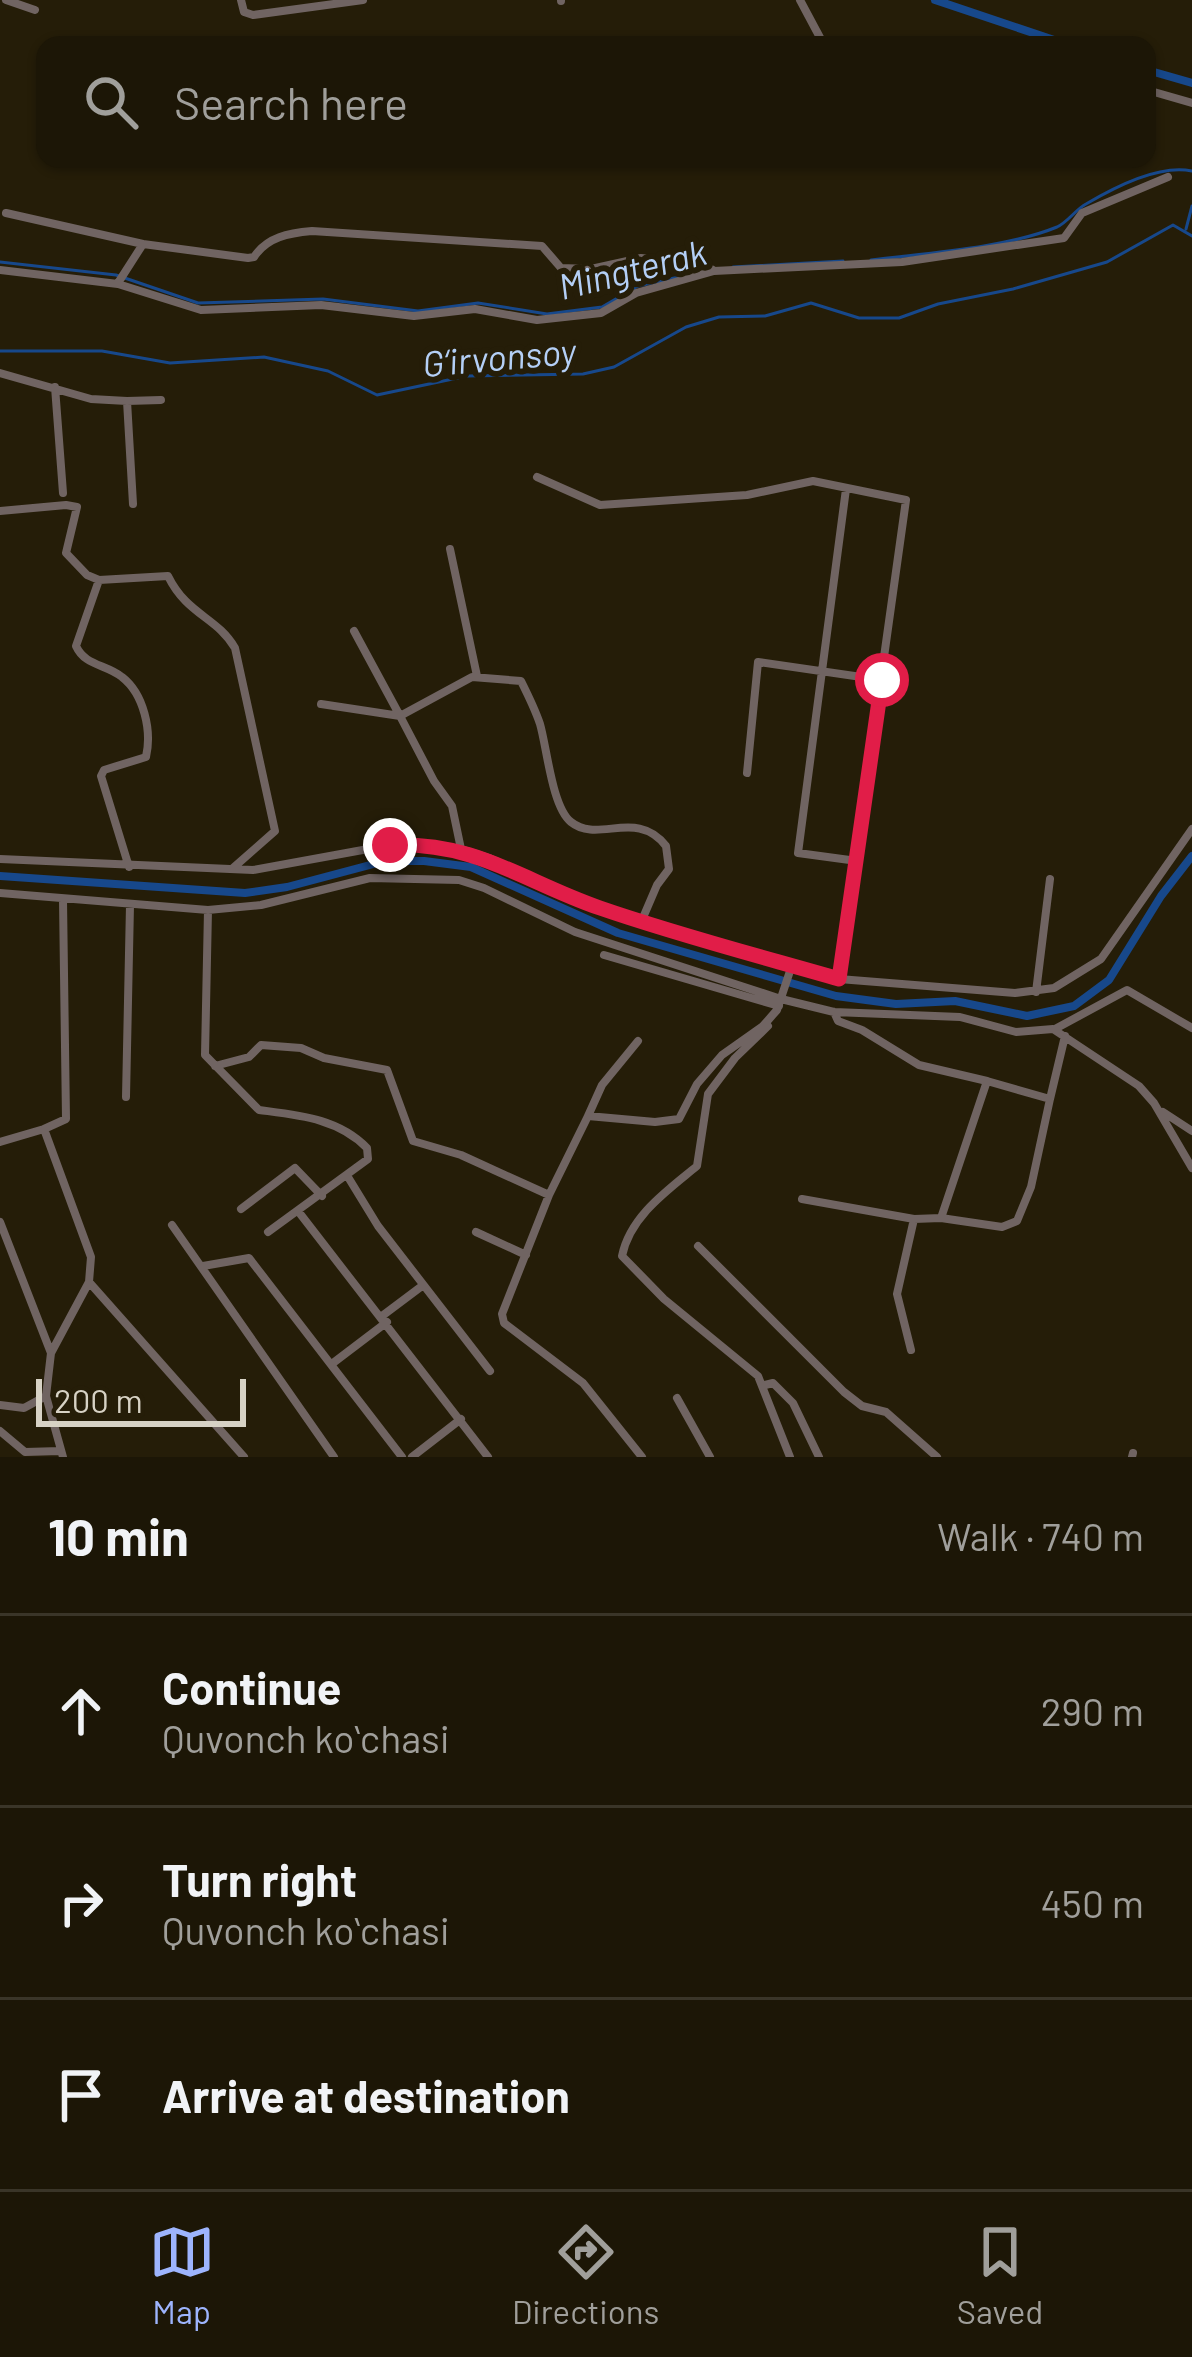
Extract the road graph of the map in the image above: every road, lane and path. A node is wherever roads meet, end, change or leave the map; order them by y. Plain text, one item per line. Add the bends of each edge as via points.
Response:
1 (5, 0) edge
2 (241, 0) edge
3 (363, 0) edge
4 (800, 0) edge
5 (35, 10) dead end
6 (819, 36) edge
7 (1156, 93) edge
8 (1192, 103) edge
9 (1168, 177) dead end
10 (6, 213) dead end
11 (143, 244) junction
12 (0, 270) edge
13 (715, 271) junction
14 (122, 278) junction
15 (0, 373) edge
16 (55, 387) junction
17 (161, 400) dead end
18 (128, 401) junction
19 (538, 476) dead end
20 (846, 489) junction
21 (63, 493) dead end
22 (133, 504) dead end
23 (0, 511) edge
24 (450, 549) dead end
25 (99, 580) junction
26 (354, 631) dead end
27 (822, 670) junction
28 (477, 676) junction
29 (882, 680) junction
30 (321, 704) dead end
31 (400, 716) junction
32 (747, 772) dead end
33 (1192, 829) edge
34 (460, 850) junction
35 (0, 859) edge
36 (857, 861) junction
37 (129, 867) junction
38 (232, 869) junction
39 (1050, 879) dead end
40 (0, 893) edge
41 (63, 900) junction
42 (130, 904) junction
43 (208, 910) junction
44 (642, 920) junction
45 (604, 955) dead end
46 (792, 965) junction
47 (839, 979) junction
48 (1036, 992) junction
49 (779, 1005) junction
50 (834, 1012) junction
51 (1192, 1028) edge
52 (1053, 1029) junction
53 (1065, 1036) junction
54 (638, 1041) dead end
55 (215, 1066) junction
56 (987, 1081) junction
57 (126, 1097) dead end
58 (1050, 1099) junction
59 (1157, 1108) junction
60 (588, 1116) junction
61 (44, 1129) junction
62 (1192, 1131) edge
63 (0, 1142) edge
64 (1192, 1168) edge
65 (348, 1178) junction
66 (322, 1196) junction
67 (549, 1196) junction
68 (802, 1199) dead end
69 (241, 1209) dead end
70 (298, 1211) junction
71 (914, 1219) junction
72 (941, 1219) junction
73 (0, 1222) edge
74 (172, 1225) dead end
75 (268, 1232) dead end
76 (476, 1232) dead end
77 (698, 1246) dead end
78 (526, 1255) junction
79 (202, 1266) junction
80 (89, 1282) junction
81 (422, 1286) junction
82 (385, 1319) junction
83 (910, 1349) dead end
84 (51, 1353) junction
85 (333, 1363) junction
86 (490, 1371) dead end
87 (765, 1385) junction
88 (46, 1396) junction
89 (677, 1399) dead end
90 (0, 1405) edge
91 (461, 1419) junction
92 (0, 1431) edge
93 (62, 1454) edge
94 (244, 1457) edge
95 (334, 1457) edge
96 (402, 1457) edge
97 (412, 1457) edge
98 (488, 1457) edge
99 (642, 1457) edge
100 (710, 1457) edge
101 (790, 1457) edge
102 (819, 1457) edge
103 (938, 1457) edge

1 - 5 street
2 - 3 street via 253,15
4 - 6 street
7 - 8 street
9 - 13 street via 1082,213 1064,238 902,262
10 - 11 street
11 - 13 street via 248,258 279,236 312,230 534,244 573,270 641,257
11 - 14 street
12 - 14 street
13 - 14 street via 649,288 601,313 537,320 476,309 414,316 321,305 201,310
15 - 16 street
16 - 18 street
16 - 21 street
17 - 18 street
18 - 22 street
19 - 20 street via 600,505 747,495 813,481
20 - 27 street
20 - 29 street via 906,500
23 - 25 street via 76,507 66,553
24 - 28 street
25 - 37 street via 76,646 128,682 147,728 146,757 101,776
25 - 38 street via 168,575 180,600 236,649 275,831
26 - 31 street
27 - 29 street
27 - 32 street via 758,662
27 - 36 street via 798,853
28 - 31 street
28 - 44 street via 521,681 570,821 643,828 666,846 669,869
29 - 36 street
30 - 31 street
31 - 34 street via 452,806
33 - 48 street via 1101,959
34 - 38 street via 390,845
34 - 44 street
35 - 37 street
36 - 47 street
37 - 38 street
39 - 48 street
40 - 41 street
41 - 42 street
41 - 61 street via 65,1119
42 - 43 street
42 - 57 street
43 - 49 street via 370,878 460,880 575,932
43 - 55 street via 205,1055
44 - 46 street
45 - 49 street
46 - 47 street
46 - 49 street
47 - 48 street
49 - 50 street
49 - 60 street via 722,1055 679,1119
49 - 87 street via 708,1094 697,1166 648,1209 622,1256
50 - 52 street
50 - 56 street via 907,1059
51 - 52 street via 1127,990
52 - 53 street
53 - 58 street
53 - 59 street via 1139,1086
54 - 60 street
55 - 65 street via 259,1109 354,1135 368,1159
55 - 67 street via 261,1045 288,1045 387,1070 413,1141
56 - 58 street
56 - 72 street
58 - 72 street via 1017,1221 1001,1227
59 - 62 street
59 - 64 street
60 - 67 street
61 - 63 street
61 - 80 street via 91,1257
65 - 66 street
65 - 81 street
66 - 69 street via 295,1168
66 - 70 street
67 - 78 street
68 - 71 street
70 - 75 street
70 - 82 street
71 - 72 street
71 - 83 street via 897,1294
73 - 84 street
74 - 79 street
76 - 78 street
77 - 103 street via 844,1392 886,1412
78 - 99 street via 504,1323 583,1383
79 - 85 street via 249,1258
79 - 95 street
80 - 84 street
80 - 94 street
81 - 82 street
81 - 86 street
82 - 85 street
82 - 91 street
84 - 88 street
85 - 96 street
87 - 101 street
87 - 102 street via 784,1390
88 - 90 street via 24,1408
88 - 93 street
89 - 100 street
91 - 97 street
91 - 98 street
92 - 93 street via 25,1452

